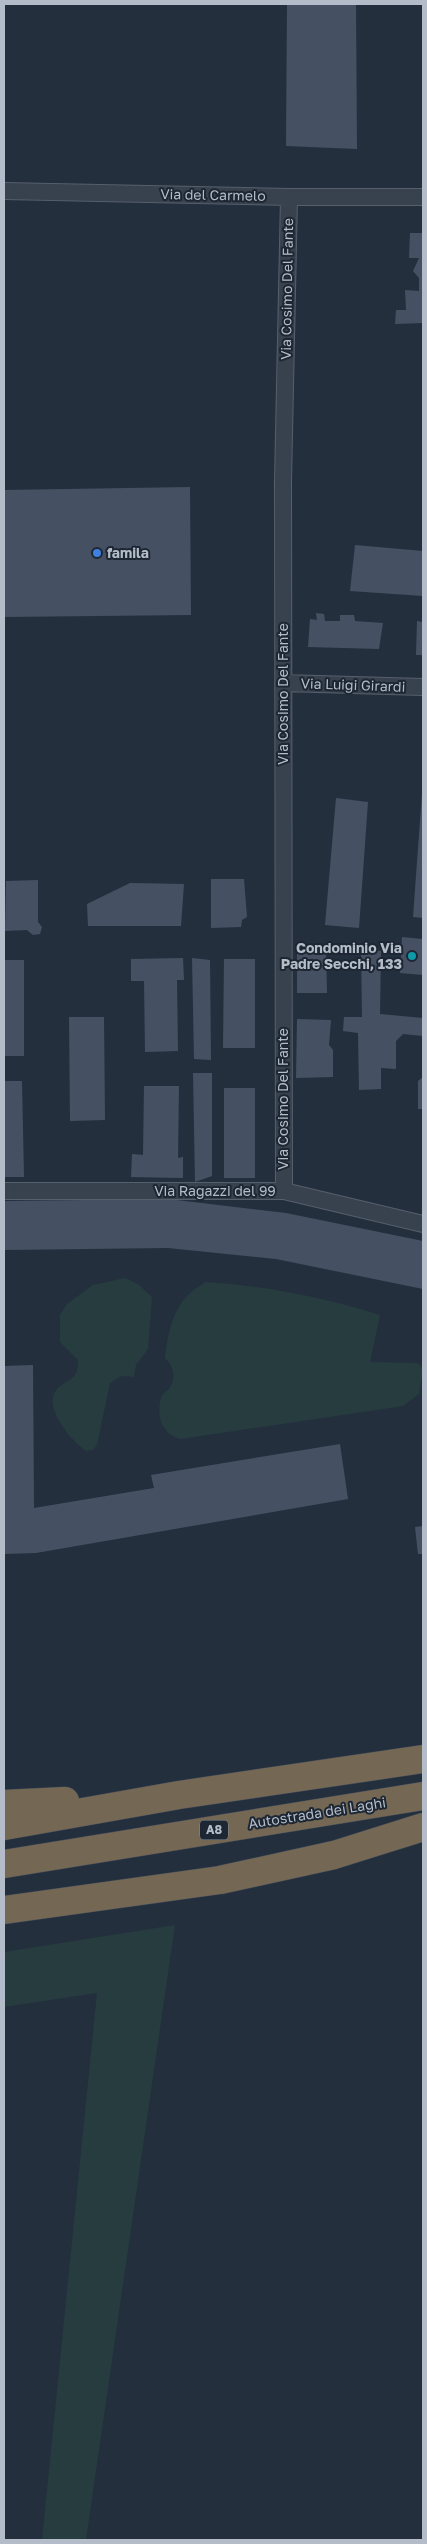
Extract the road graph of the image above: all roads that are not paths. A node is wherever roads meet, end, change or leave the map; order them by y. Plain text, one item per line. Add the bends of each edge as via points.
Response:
1 (4, 191) edge
2 (289, 197) junction
3 (423, 197) edge
4 (282, 683) junction
5 (423, 687) edge
6 (4, 1191) edge
7 (284, 1191) junction
8 (423, 1224) edge
9 (423, 1758) edge
10 (179, 1795) junction
11 (423, 1796) edge
12 (4, 1804) edge
13 (4, 1826) edge
14 (423, 1827) edge
15 (4, 1864) edge
16 (100, 1898) junction
17 (4, 1910) edge
18 (4, 1920) edge

1 - 2 street, Via del Carmelo
2 - 3 street, Via del Carmelo
2 - 4 street, Via Cosimo Del Fante
4 - 5 street, Via Luigi Girardi
4 - 7 street, Via Cosimo Del Fante
6 - 7 street, Via Ragazzi del 99
7 - 8 street, Via Ragazzi del 99
9 - 10 highway
10 - 12 highway
10 - 13 highway
11 - 15 highway, Autostrada dei Laghi / A8
14 - 16 highway via 334,1855 220,1880
16 - 17 highway
16 - 18 highway

